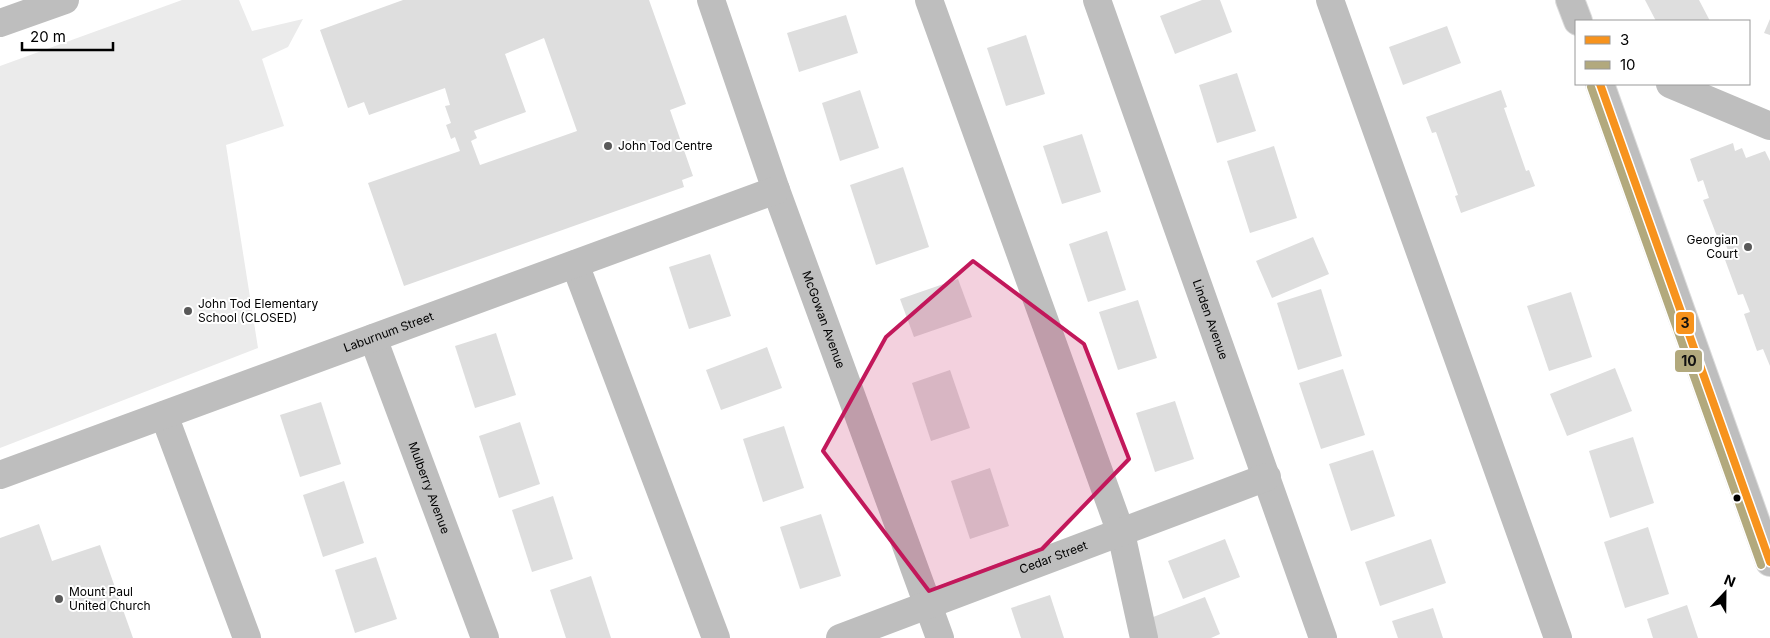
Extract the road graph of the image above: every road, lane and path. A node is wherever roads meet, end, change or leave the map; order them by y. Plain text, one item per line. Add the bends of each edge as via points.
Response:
1 (65, 0) edge
2 (711, 0) edge
3 (929, 0) edge
4 (1097, 0) edge
5 (1330, 0) edge
6 (1570, 0) edge
7 (1578, 20) edge
8 (0, 23) edge
9 (1600, 85) edge
10 (1672, 85) edge
11 (1770, 126) edge
12 (776, 190) junction
13 (575, 264) junction
14 (373, 338) junction
15 (164, 415) junction
16 (0, 475) edge
17 (1266, 477) junction
18 (1763, 525) edge
19 (1121, 532) junction
20 (1770, 562) edge
21 (928, 605) junction
22 (247, 638) edge
23 (485, 638) edge
24 (716, 638) edge
25 (840, 638) edge
26 (940, 638) edge
27 (1144, 638) edge
28 (1323, 638) edge
29 (1558, 638) edge

1 - 8 street
2 - 12 street, McGowan Avenue
3 - 19 street
4 - 17 street, Linden Avenue
5 - 29 street
6 - 7 street
9 - 18 street
10 - 11 street
12 - 13 street, Laburnum Street
12 - 21 street, McGowan Avenue
13 - 14 street, Laburnum Street
13 - 24 street
14 - 15 street, Laburnum Street
14 - 23 street, Mulberry Avenue
15 - 16 street, Laburnum Street
15 - 22 street
17 - 19 street, Cedar Street
17 - 28 street, Linden Avenue
18 - 20 street
19 - 21 street, Cedar Street
19 - 27 street
21 - 25 street, Cedar Street
21 - 26 street, McGowan Avenue

